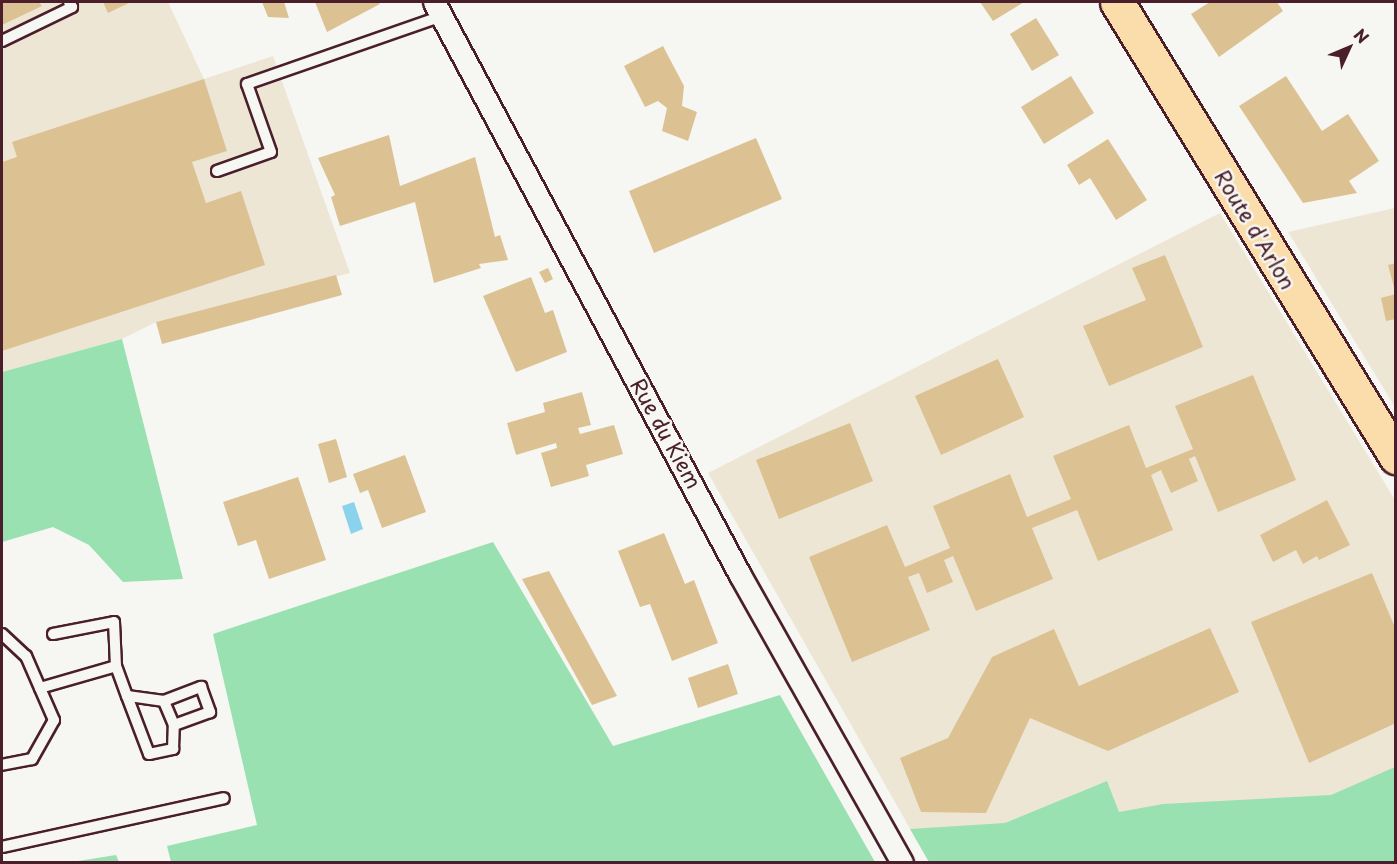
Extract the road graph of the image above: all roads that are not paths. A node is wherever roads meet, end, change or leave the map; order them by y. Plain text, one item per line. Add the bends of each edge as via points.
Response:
1 (69, 2) edge
2 (1117, 2) edge
3 (438, 9) edge
4 (2, 41) edge
5 (217, 171) dead end
6 (1395, 457) edge
7 (2, 634) edge
8 (53, 634) dead end
9 (116, 666) junction
10 (40, 688) junction
11 (127, 696) junction
12 (164, 701) junction
13 (174, 725) junction
14 (2, 765) edge
15 (225, 798) dead end
16 (2, 847) edge
17 (902, 862) edge

1 - 4 lane via 72,7
2 - 6 main road, Route d'Arlon
3 - 5 lane via 247,84 271,152
3 - 17 street, Rue du Kiem via 740,575
7 - 10 lane via 26,657
8 - 9 lane via 114,622
9 - 10 lane
9 - 11 lane
10 - 14 lane via 54,720 32,759
11 - 12 lane
11 - 13 lane via 149,754 173,749
12 - 13 lane
12 - 13 lane via 201,687 210,712
15 - 16 lane

